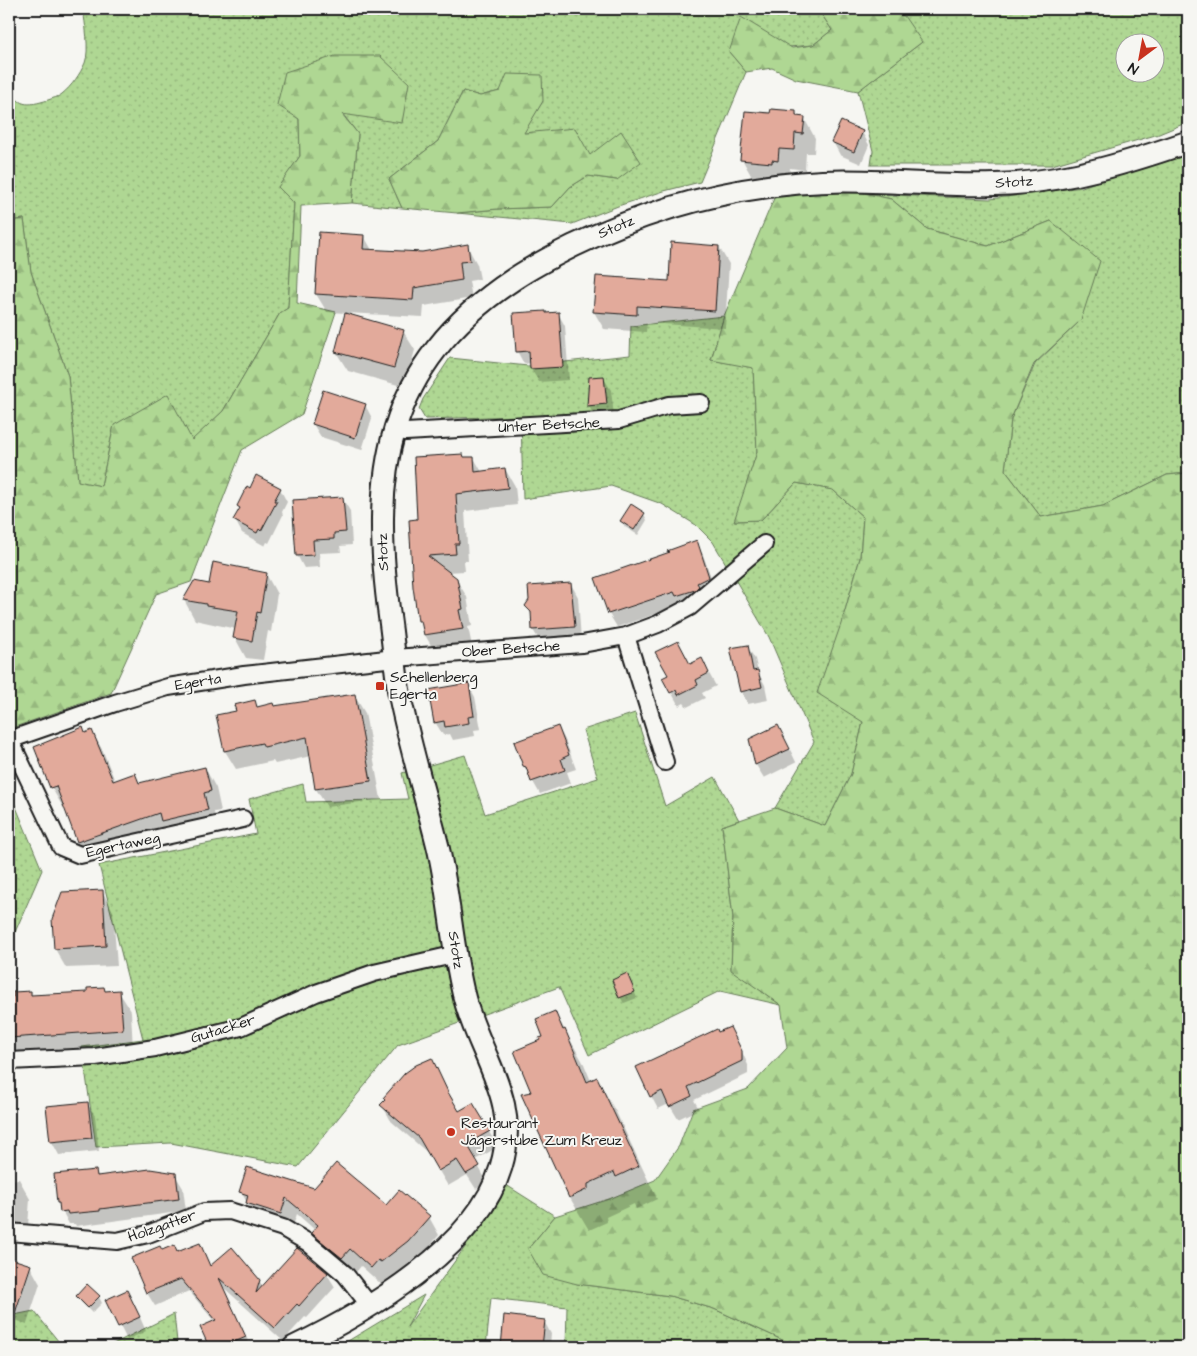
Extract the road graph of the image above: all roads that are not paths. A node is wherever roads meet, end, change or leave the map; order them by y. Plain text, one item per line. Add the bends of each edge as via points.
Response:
1 (1188, 142) edge
2 (701, 403) dead end
3 (394, 430) junction
4 (764, 544) dead end
5 (626, 636) junction
6 (395, 658) junction
7 (9, 740) edge
8 (665, 762) dead end
9 (243, 819) dead end
10 (457, 954) junction
11 (9, 1060) edge
12 (9, 1232) edge
13 (370, 1307) junction
14 (294, 1347) edge

1 - 3 street, Stotz via 1086,173 1012,184 843,181 787,184 731,192 634,219 543,261 490,296 453,328 420,372
2 - 3 street, Unter Betsche via 669,405 619,420 406,432
3 - 6 street, Stotz via 386,464 382,505 383,572
4 - 5 street, Ober Betsche via 690,607
5 - 6 street, Ober Betsche via 582,644
5 - 8 street
6 - 7 street, Egerta via 168,687
6 - 10 street, Stotz via 406,725 445,877
7 - 9 street, Egertaweg via 61,847 80,855
10 - 11 street, Gutacker via 374,973 316,993 241,1027 154,1048 95,1056
10 - 13 street, Stotz via 467,1005 499,1085 506,1115 505,1150 500,1172 483,1205 444,1250
12 - 13 street, Holzgatter via 117,1241 148,1234 204,1212 230,1211 283,1228 307,1242 345,1274
13 - 14 street, Stotz

